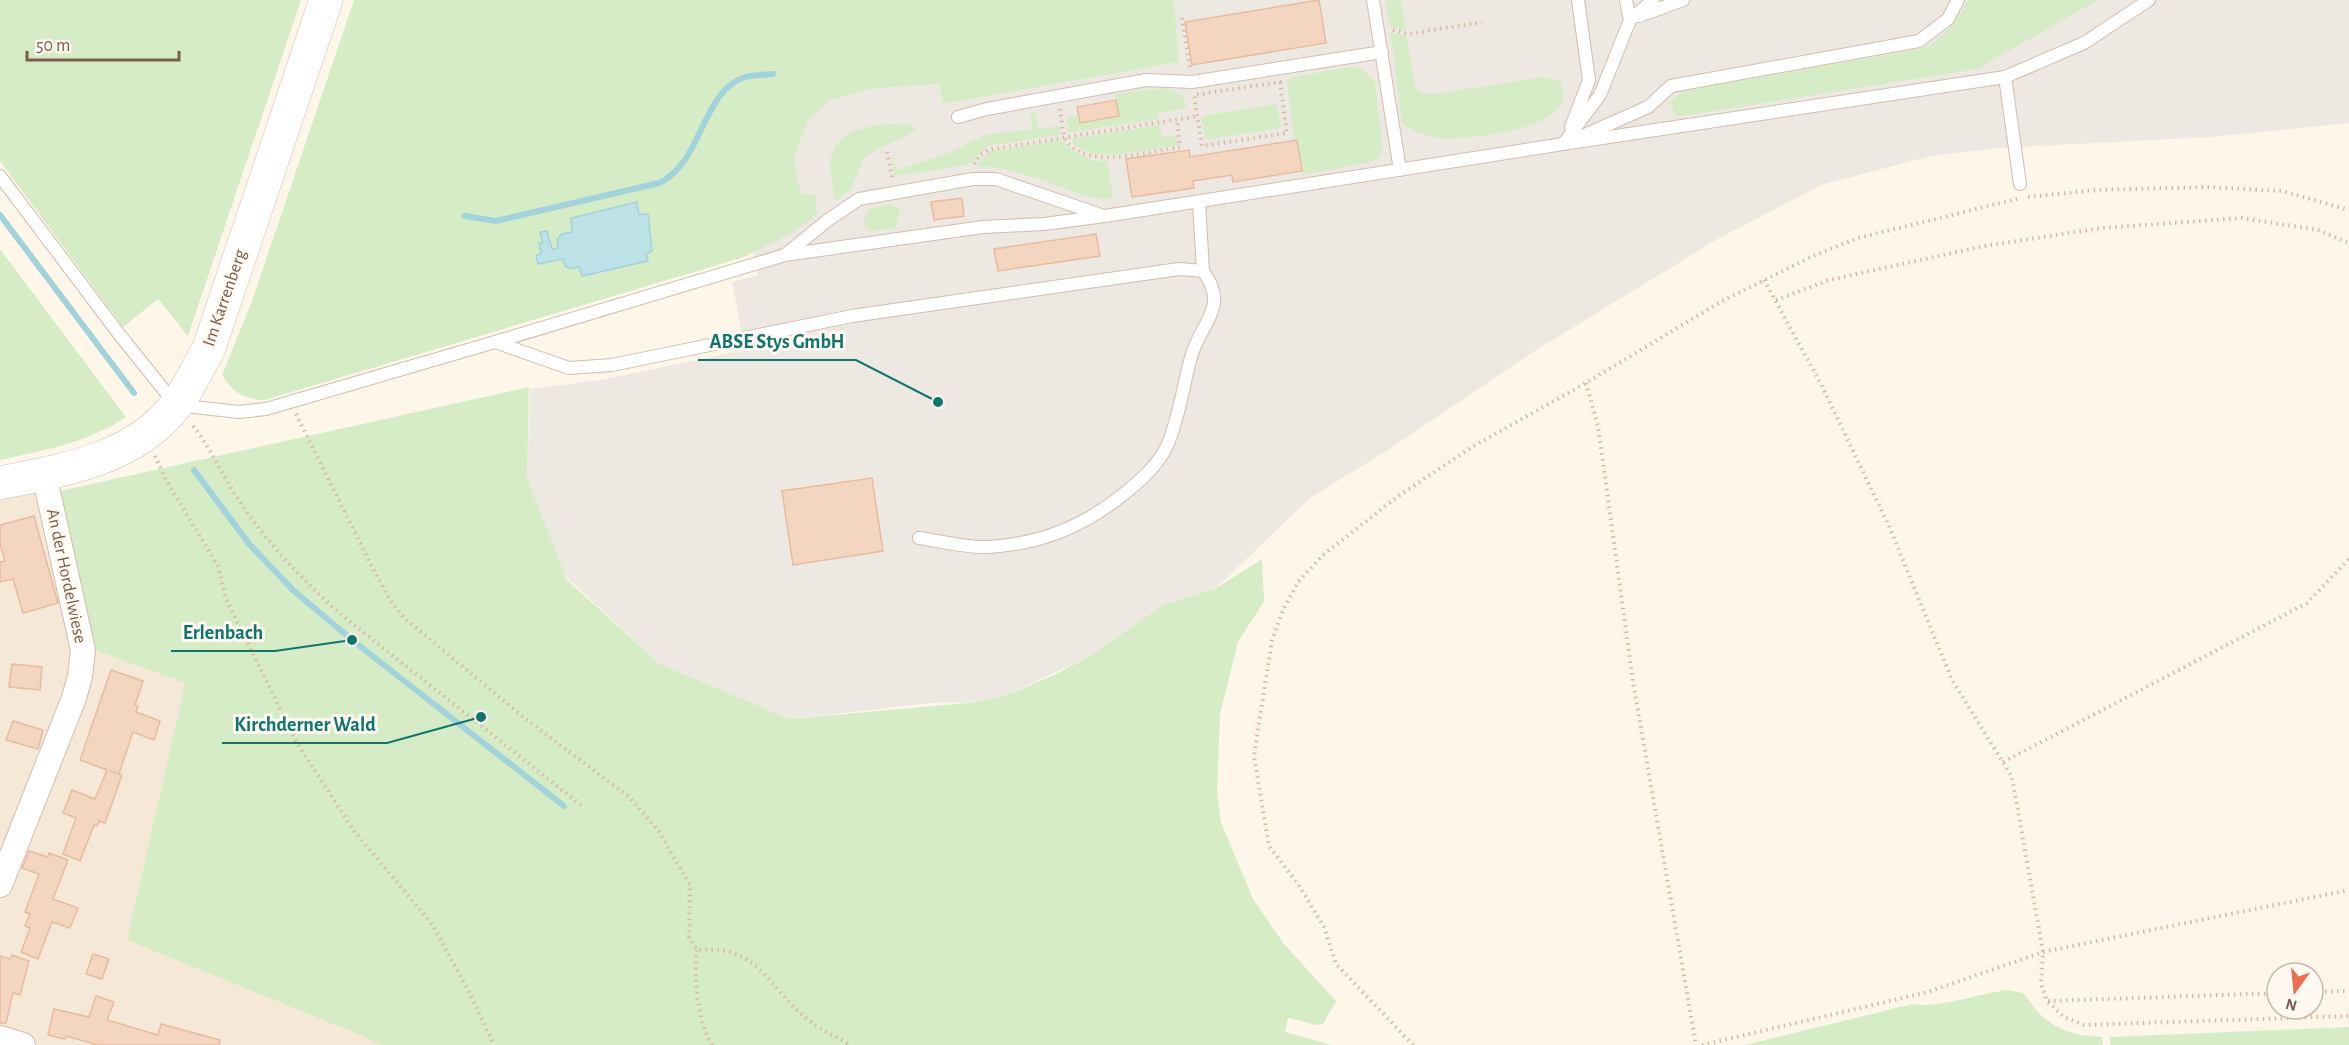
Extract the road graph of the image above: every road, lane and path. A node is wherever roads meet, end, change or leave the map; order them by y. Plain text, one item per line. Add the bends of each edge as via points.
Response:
1 (326, 0) edge
2 (1373, 0) edge
3 (1578, 0) edge
4 (1626, 0) edge
5 (1653, 0) edge
6 (1683, 0) edge
7 (1958, 0) edge
8 (2149, 0) edge
9 (1182, 18) dead end
10 (1630, 20) junction
11 (1482, 22) dead end
12 (1389, 29) dead end
13 (1382, 52) junction
14 (1190, 68) dead end
15 (2005, 76) junction
16 (1058, 96) junction
17 (1198, 116) junction
18 (958, 117) dead end
19 (1177, 119) junction
20 (1065, 137) junction
21 (1563, 144) junction
22 (887, 152) dead end
23 (972, 166) dead end
24 (1400, 170) junction
25 (0, 176) edge
26 (892, 179) dead end
27 (2020, 184) dead end
28 (1199, 201) junction
29 (2349, 210) edge
30 (1105, 216) junction
31 (2349, 243) edge
32 (785, 255) junction
33 (1203, 271) junction
34 (1764, 280) junction
35 (1776, 300) junction
36 (495, 342) junction
37 (1586, 383) junction
38 (290, 403) junction
39 (176, 405) junction
40 (146, 434) junction
41 (209, 448) dead end
42 (44, 474) junction
43 (0, 483) edge
44 (919, 538) dead end
45 (2349, 559) edge
46 (2003, 762) junction
47 (581, 805) dead end
48 (8, 846) edge
49 (0, 885) edge
50 (2349, 890) edge
51 (697, 950) junction
52 (2043, 952) junction
53 (2349, 991) edge
54 (2325, 992) edge
55 (2265, 993) edge
56 (2047, 1001) junction
57 (2349, 1016) edge
58 (0, 1038) edge
59 (23, 1045) edge
60 (494, 1045) edge
61 (712, 1045) edge
62 (850, 1045) edge
63 (1413, 1045) edge
64 (1696, 1045) edge
65 (1702, 1045) edge

1 - 39 street, Im Karrenberg via 209,348
2 - 13 lane
3 - 21 lane via 1589,80
4 - 10 lane
5 - 10 lane
6 - 10 lane
7 - 21 lane via 1948,19 1919,41 1671,86 1648,107
8 - 15 lane via 2084,43
9 - 14 path
10 - 21 lane via 1600,94
11 - 12 path via 1408,34
13 - 16 lane via 1192,82 1146,80
13 - 24 lane
15 - 21 lane
15 - 27 lane
16 - 18 lane
16 - 20 path
17 - 17 path via 1194,95 1280,82 1287,133 1202,146
17 - 19 path
19 - 20 path
19 - 20 path via 1180,147 1102,159 1071,146
20 - 23 path via 988,150
21 - 24 lane
22 - 26 path
24 - 28 lane
25 - 39 lane
28 - 30 lane
28 - 33 lane
29 - 34 path via 2282,191 2207,187 2095,190 2022,198 1858,238
30 - 32 lane via 983,227
30 - 32 lane via 996,179 973,179 859,199
31 - 35 path via 2318,230 2242,218 2102,228 1984,246 1840,278
32 - 36 lane
33 - 36 lane via 1179,269 852,316 612,365 569,368
33 - 44 lane via 1216,296 1212,313 1197,338 1166,448 1152,469 1101,512 1072,530 986,547
34 - 35 path
34 - 37 path via 1722,300
35 - 46 path via 1889,526 1952,680
36 - 38 lane
37 - 63 path via 1472,447 1397,497 1323,555 1298,582 1272,640 1254,756 1269,846 1324,927 1336,964
37 - 64 path via 1598,426 1633,682
38 - 39 lane via 239,412
38 - 51 path via 372,567 403,617 518,714 628,797 658,830 690,885 689,937
39 - 40 street, Im Karrenberg
40 - 42 street, Im Karrenberg via 87,463
40 - 60 path via 166,480 218,566 226,598 297,743 354,831 432,924
41 - 47 path via 237,498 307,584
42 - 43 street, Im Karrenberg
42 - 48 street, An der Hordelwiese via 83,650 74,698
45 - 46 path via 2307,603
46 - 52 path via 2012,777
48 - 49 street, An der Hordelwiese
50 - 52 path
51 - 61 path via 695,974 705,1033
51 - 62 path via 717,948 749,959 809,1020
52 - 56 path via 2041,984
52 - 65 path via 1928,992
53 - 54 path
55 - 56 path
56 - 57 path via 2064,1017 2084,1025
58 - 59 street

